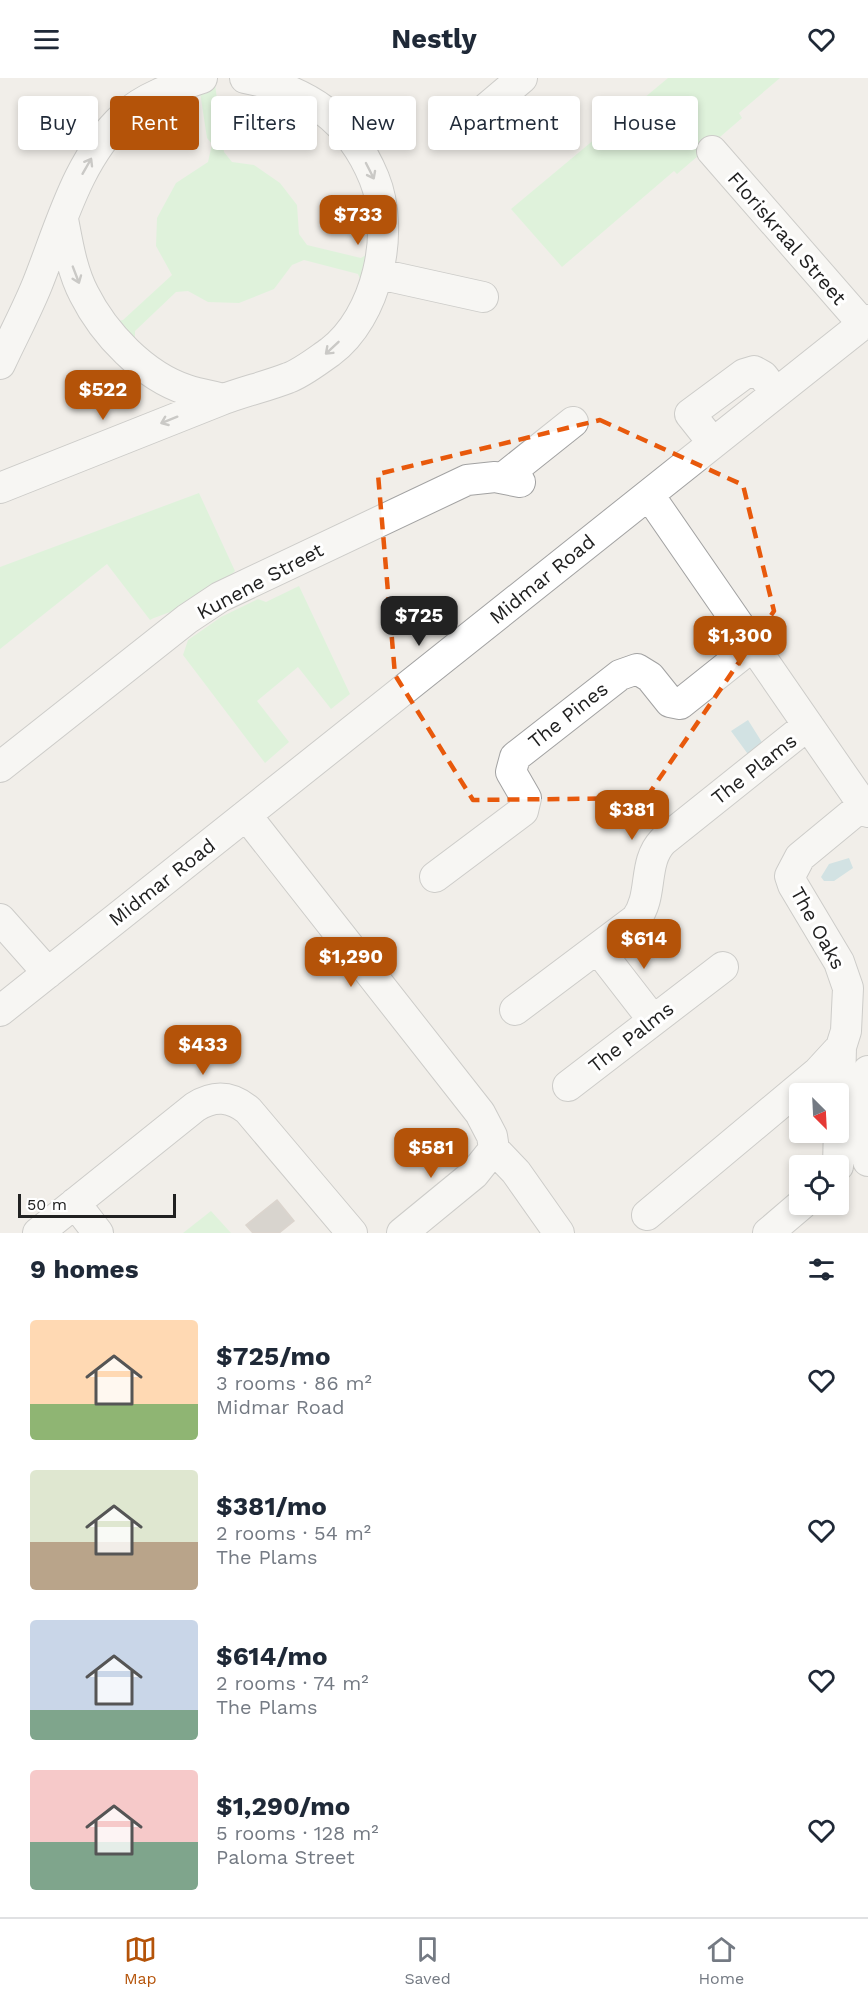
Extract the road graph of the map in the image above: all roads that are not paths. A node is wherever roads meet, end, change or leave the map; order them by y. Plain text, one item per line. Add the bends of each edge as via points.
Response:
1 (202, 78) edge
2 (245, 78) edge
3 (522, 78) edge
4 (501, 96) edge
5 (712, 151) dead end
6 (63, 219) junction
7 (379, 274) junction
8 (483, 297) dead end
9 (865, 322) edge
10 (0, 364) edge
11 (224, 399) junction
12 (573, 422) dead end
13 (0, 488) edge
14 (649, 495) junction
15 (754, 645) junction
16 (808, 725) junction
17 (0, 767) edge
18 (866, 809) edge
19 (246, 815) junction
20 (435, 877) dead end
21 (0, 919) edge
22 (598, 949) junction
23 (723, 968) dead end
24 (48, 973) junction
25 (515, 1010) dead end
26 (0, 1011) edge
27 (653, 1020) junction
28 (841, 1047) junction
29 (868, 1071) edge
30 (568, 1086) dead end
31 (493, 1142) junction
32 (838, 1155) edge
33 (868, 1161) edge
34 (75, 1203) junction
35 (647, 1215) dead end
36 (789, 1215) edge
37 (412, 1230) edge
38 (38, 1233) edge
39 (98, 1233) edge
40 (352, 1233) edge
41 (559, 1233) edge
42 (768, 1233) edge

6 -> 1 street via 88,163 124,115 159,92
2 -> 7 street via 293,91 319,106 357,144 375,180 384,227
3 - 4 street
5 - 9 street, Floriskraal Street
6 - 10 street
6 -> 11 street via 71,261 102,325 154,373 186,390
7 - 8 street
7 -> 11 street via 362,314 332,350 290,377
9 - 14 street, Midmar Road
11 -> 13 street
12 - 17 street, Kunene Street via 512,480 467,480 220,597
14 - 15 street
14 - 19 street, Midmar Road
15 - 16 street
15 - 20 street, The Pines via 680,704 670,702 644,672 637,669 620,675 515,757 511,772 526,798 523,811
16 - 18 street
16 - 22 street, The Plams via 655,849 642,911
18 - 28 street, The Oaks via 801,857 790,876 845,975 848,1001
19 - 24 street, Midmar Road
19 - 31 street via 480,1113
21 - 24 street
22 - 25 street, The Plams
22 - 27 street
23 - 27 street, The Palms
24 - 26 street, Midmar Road
27 - 30 street, The Palms
28 - 32 street, The Oaks
28 - 35 street via 818,1072
29 - 33 street via 864,1148
31 - 37 street via 474,1174
31 - 41 street
34 - 38 street
34 - 39 street
34 - 40 street via 195,1107 219,1098 230,1099 248,1110
36 - 42 street

